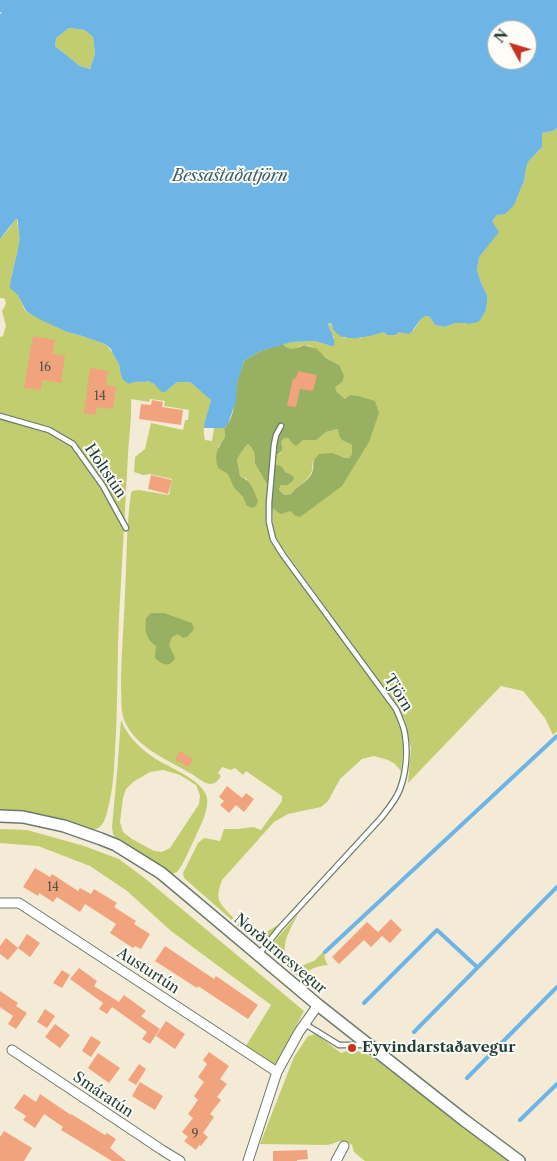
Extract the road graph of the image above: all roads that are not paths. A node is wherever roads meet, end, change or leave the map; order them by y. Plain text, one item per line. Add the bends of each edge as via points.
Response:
1 (0, 416) edge
2 (281, 426) dead end
3 (126, 528) dead end
4 (0, 816) edge
5 (0, 903) edge
6 (258, 955) junction
7 (318, 1005) junction
8 (305, 1024) junction
9 (369, 1045) junction
10 (12, 1050) dead end
11 (278, 1072) junction
12 (344, 1146) dead end
13 (180, 1161) edge
14 (248, 1161) edge
15 (336, 1161) edge
16 (519, 1161) edge

1 - 3 lane, Holtstún via 49,430 72,444 103,486
2 - 6 lane, Tjörn via 274,445 270,483 269,522 273,539 396,709 405,734 406,751 400,789 393,803
4 - 6 street, Norðurnesvegur via 23,817 64,826 116,845 173,883
5 - 11 street, Austurtún via 19,903
6 - 7 street, Norðurnesvegur
7 - 8 street
7 - 9 street, Norðurnesvegur
8 - 9 lane via 340,1045
8 - 11 street
9 - 16 street, Norðurnesvegur
10 - 13 street, Smáratún
11 - 14 street
12 - 15 street

